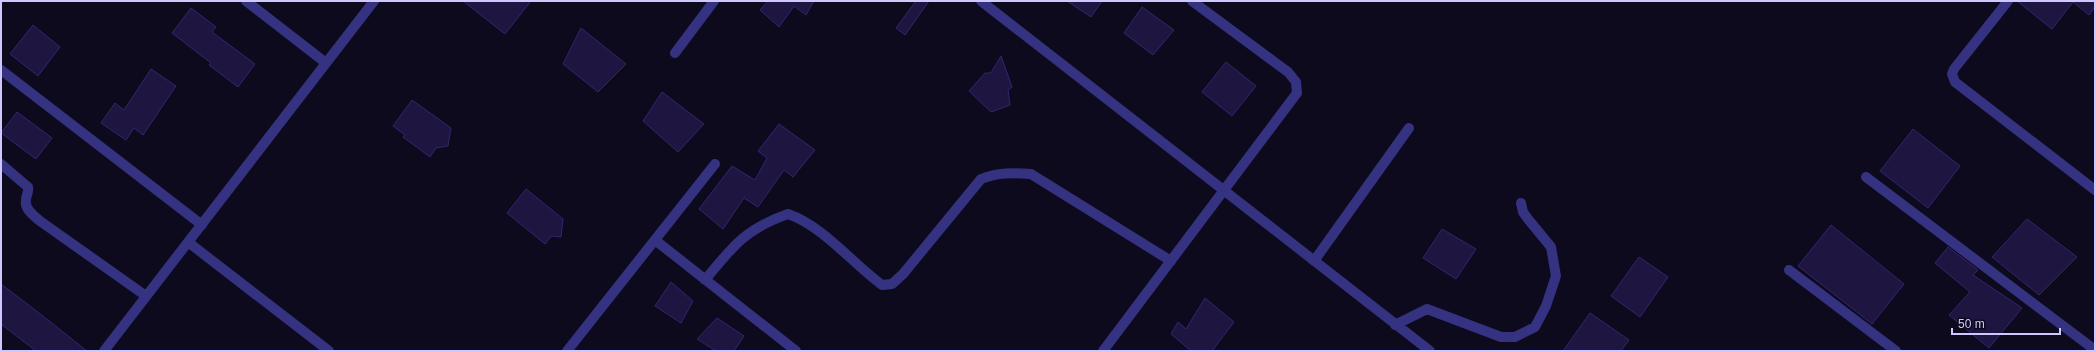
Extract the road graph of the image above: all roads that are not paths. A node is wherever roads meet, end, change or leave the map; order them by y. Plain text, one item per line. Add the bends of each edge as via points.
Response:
1 (246, 1) edge
2 (374, 1) edge
3 (714, 1) edge
4 (981, 1) edge
5 (1192, 1) edge
6 (2008, 1) edge
7 (675, 53) dead end
8 (326, 63) junction
9 (1, 70) edge
10 (1409, 128) dead end
11 (1, 164) edge
12 (715, 164) dead end
13 (1866, 177) dead end
14 (1224, 190) junction
15 (2095, 190) edge
16 (1521, 203) dead end
17 (202, 225) junction
18 (655, 240) junction
19 (188, 242) junction
20 (1171, 261) junction
21 (1314, 261) junction
22 (1789, 270) dead end
23 (705, 280) junction
24 (146, 296) junction
25 (1395, 325) junction
26 (2095, 350) edge
27 (104, 351) edge
28 (329, 351) edge
29 (567, 351) edge
30 (796, 351) edge
31 (1103, 351) edge
32 (1430, 351) edge
33 (1896, 351) edge

1 - 8 street
2 - 8 street
3 - 7 street
4 - 14 street
5 - 14 street via 1288,72 1296,82 1297,93
6 - 15 street via 1954,69 1954,82
8 - 17 street
9 - 17 street
10 - 21 street
11 - 24 street via 28,188 25,202 27,208 40,221
12 - 18 street
13 - 26 street
14 - 20 street
14 - 21 street
16 - 25 street via 1523,212 1552,248 1556,276 1546,306 1535,326 1515,337 1500,337 1426,309
17 - 19 street
18 - 23 street
18 - 29 street
19 - 24 street
19 - 28 street
20 - 23 street via 1031,174 1012,173 993,174 981,178 892,284 882,285 816,230 800,218 788,214 753,229 736,244
20 - 31 street
21 - 25 street
22 - 33 street
23 - 30 street
24 - 27 street
25 - 32 street

